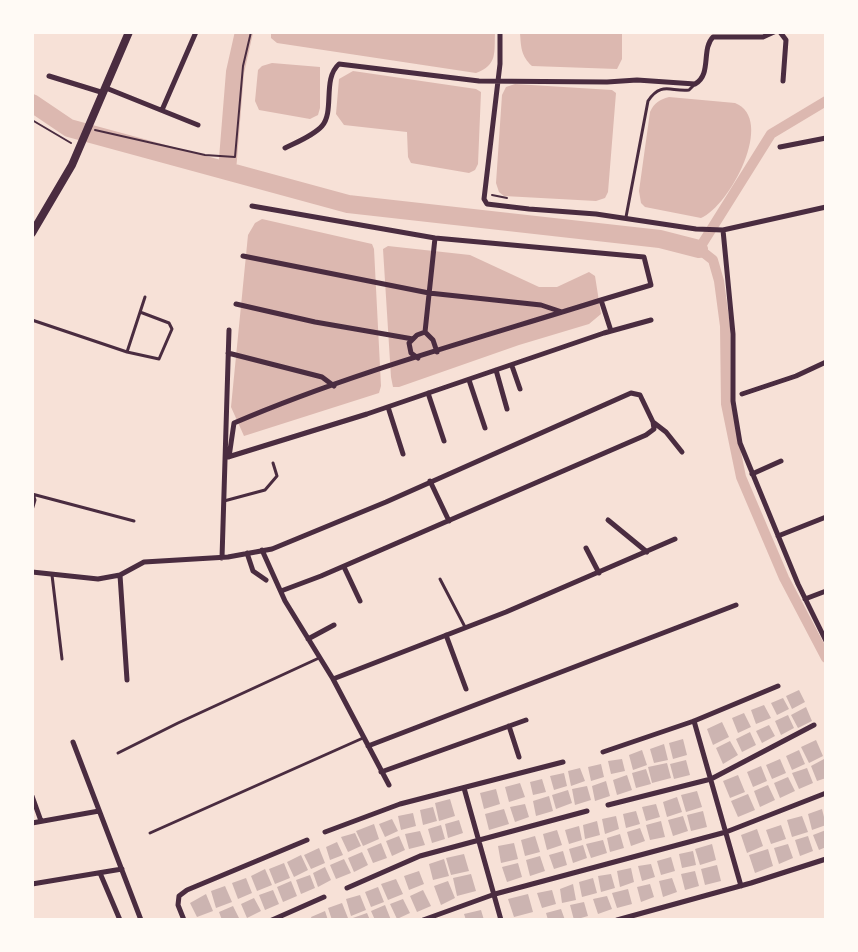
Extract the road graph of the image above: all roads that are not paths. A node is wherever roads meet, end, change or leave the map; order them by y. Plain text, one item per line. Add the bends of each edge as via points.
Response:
1 (129, 32) edge
2 (196, 32) edge
3 (500, 32) edge
4 (774, 32) edge
5 (780, 32) edge
6 (49, 76) dead end
7 (496, 81) junction
8 (783, 81) dead end
9 (695, 84) junction
10 (105, 91) junction
11 (162, 110) junction
12 (198, 125) dead end
13 (826, 138) edge
14 (285, 148) dead end
15 (780, 148) dead end
16 (252, 206) dead end
17 (826, 207) edge
18 (626, 217) junction
19 (723, 230) junction
20 (32, 233) edge
21 (435, 238) junction
22 (243, 256) dead end
23 (429, 293) junction
24 (145, 297) dead end
25 (600, 300) junction
26 (236, 304) dead end
27 (140, 312) junction
28 (562, 312) junction
29 (32, 320) edge
30 (651, 320) dead end
31 (230, 330) dead end
32 (612, 331) junction
33 (425, 332) junction
34 (413, 340) junction
35 (127, 352) junction
36 (437, 352) junction
37 (228, 353) junction
38 (418, 358) junction
39 (826, 362) edge
40 (512, 366) junction
41 (496, 370) junction
42 (469, 380) junction
43 (334, 386) junction
44 (520, 390) dead end
45 (428, 394) junction
46 (742, 394) dead end
47 (388, 407) junction
48 (507, 409) dead end
49 (653, 422) junction
50 (485, 428) dead end
51 (444, 441) dead end
52 (682, 452) dead end
53 (403, 454) dead end
54 (228, 458) junction
55 (781, 461) dead end
56 (273, 463) dead end
57 (752, 474) junction
58 (430, 481) junction
59 (33, 494) edge
60 (224, 501) junction
61 (32, 510) edge
62 (826, 517) edge
63 (608, 520) dead end
64 (134, 521) dead end
65 (449, 521) junction
66 (778, 536) junction
67 (675, 539) dead end
68 (586, 548) dead end
69 (262, 550) junction
70 (646, 552) junction
71 (247, 553) junction
72 (222, 558) junction
73 (344, 567) junction
74 (32, 572) edge
75 (599, 573) junction
76 (52, 575) junction
77 (120, 575) junction
78 (440, 579) dead end
79 (266, 580) dead end
80 (281, 591) junction
81 (826, 592) edge
82 (805, 600) junction
83 (360, 601) dead end
84 (736, 605) dead end
85 (334, 625) dead end
86 (465, 628) junction
87 (446, 635) junction
88 (308, 639) junction
89 (826, 641) edge
90 (319, 658) junction
91 (62, 659) dead end
92 (333, 678) junction
93 (127, 680) dead end
94 (778, 686) dead end
95 (466, 689) dead end
96 (526, 720) dead end
97 (694, 721) junction
98 (814, 725) dead end
99 (509, 726) junction
100 (364, 738) junction
101 (74, 742) dead end
102 (368, 746) junction
103 (604, 752) dead end
104 (118, 753) dead end
105 (519, 757) dead end
106 (563, 762) dead end
107 (382, 772) junction
108 (711, 779) junction
109 (389, 785) dead end
110 (464, 788) junction
111 (826, 794) edge
112 (32, 796) edge
113 (608, 805) dead end
114 (99, 811) junction
115 (587, 811) dead end
116 (41, 822) junction
117 (32, 823) edge
118 (325, 832) dead end
119 (726, 832) junction
120 (150, 833) dead end
121 (307, 840) dead end
122 (479, 840) junction
123 (826, 859) edge
124 (122, 869) junction
125 (100, 872) junction
126 (32, 884) edge
127 (741, 886) junction
128 (347, 888) dead end
129 (495, 894) junction
130 (324, 897) dead end
131 (120, 920) edge
132 (141, 920) edge
133 (184, 920) edge
134 (272, 920) edge
135 (423, 920) edge
136 (501, 920) edge
137 (617, 920) edge

1 - 10 street
2 - 11 street
3 - 7 street via 500,64
4 - 9 street via 763,37 714,37 710,40 703,77
5 - 8 street via 786,40
6 - 10 street
7 - 9 street via 637,80
7 - 14 street via 339,64 332,74 324,123 316,132
7 - 18 street via 484,199 487,204
9 - 18 lane via 689,90 658,90 648,101
10 - 11 street
10 - 20 street via 60,189
11 - 12 street
13 - 15 street
16 - 21 street
17 - 19 street
18 - 19 street
19 - 57 street via 733,334 734,409 740,443
21 - 23 street
21 - 25 street via 644,257 651,284
22 - 23 street
23 - 28 street via 541,305
23 - 33 street
24 - 27 lane
25 - 28 street
25 - 32 street
26 - 34 street
27 - 35 lane
27 - 35 lane via 169,323 172,329 159,359
28 - 36 street
29 - 35 lane
30 - 32 street
31 - 37 street
32 - 40 street
33 - 34 street
33 - 36 street via 434,340
34 - 38 street via 409,343 411,353
36 - 38 street
37 - 43 street via 322,377
37 - 54 street via 225,411
38 - 43 street
39 - 46 street via 788,380
40 - 41 street
40 - 44 street
41 - 42 street
41 - 48 street
42 - 45 street
42 - 50 street
43 - 54 street via 234,423
45 - 47 street
45 - 51 street
47 - 53 street
47 - 54 street
49 - 52 street
49 - 58 street via 640,395 632,393
49 - 65 street via 654,429 646,436
54 - 60 street
55 - 57 street
56 - 60 lane via 276,476 270,487
57 - 66 street
58 - 65 street
58 - 69 street via 292,542
59 - 61 lane
59 - 64 lane
60 - 72 street
62 - 66 street
63 - 70 street
65 - 73 street
66 - 82 street
67 - 70 street
68 - 75 street
69 - 71 street
69 - 80 street
70 - 75 street
71 - 72 street
71 - 79 street via 252,570
72 - 77 street via 144,562
73 - 80 street
73 - 83 street
74 - 76 street
75 - 86 street
76 - 77 street via 98,579
76 - 91 lane
77 - 93 street
78 - 86 lane
80 - 88 street
81 - 82 street
82 - 89 street
84 - 102 street
85 - 88 street
86 - 87 street
87 - 92 street
87 - 95 street
88 - 90 street
90 - 92 street
90 - 104 lane
92 - 100 street
94 - 97 street
96 - 99 street
97 - 103 street
97 - 108 street
98 - 108 street
99 - 105 street
99 - 107 street
100 - 102 street
100 - 120 lane
101 - 114 street
102 - 107 street
106 - 110 street
107 - 109 street
108 - 113 street
108 - 119 street
110 - 118 street via 400,804
110 - 122 street
111 - 119 street
112 - 116 street
114 - 116 street
114 - 124 street
115 - 122 street
116 - 117 street
119 - 127 street
119 - 129 street
121 - 133 street via 187,890 179,896 178,905
122 - 128 street via 420,856
122 - 129 street
123 - 127 street
124 - 125 street
124 - 132 street
125 - 126 street
125 - 131 street
127 - 137 street
129 - 135 street
129 - 136 street
130 - 134 street

